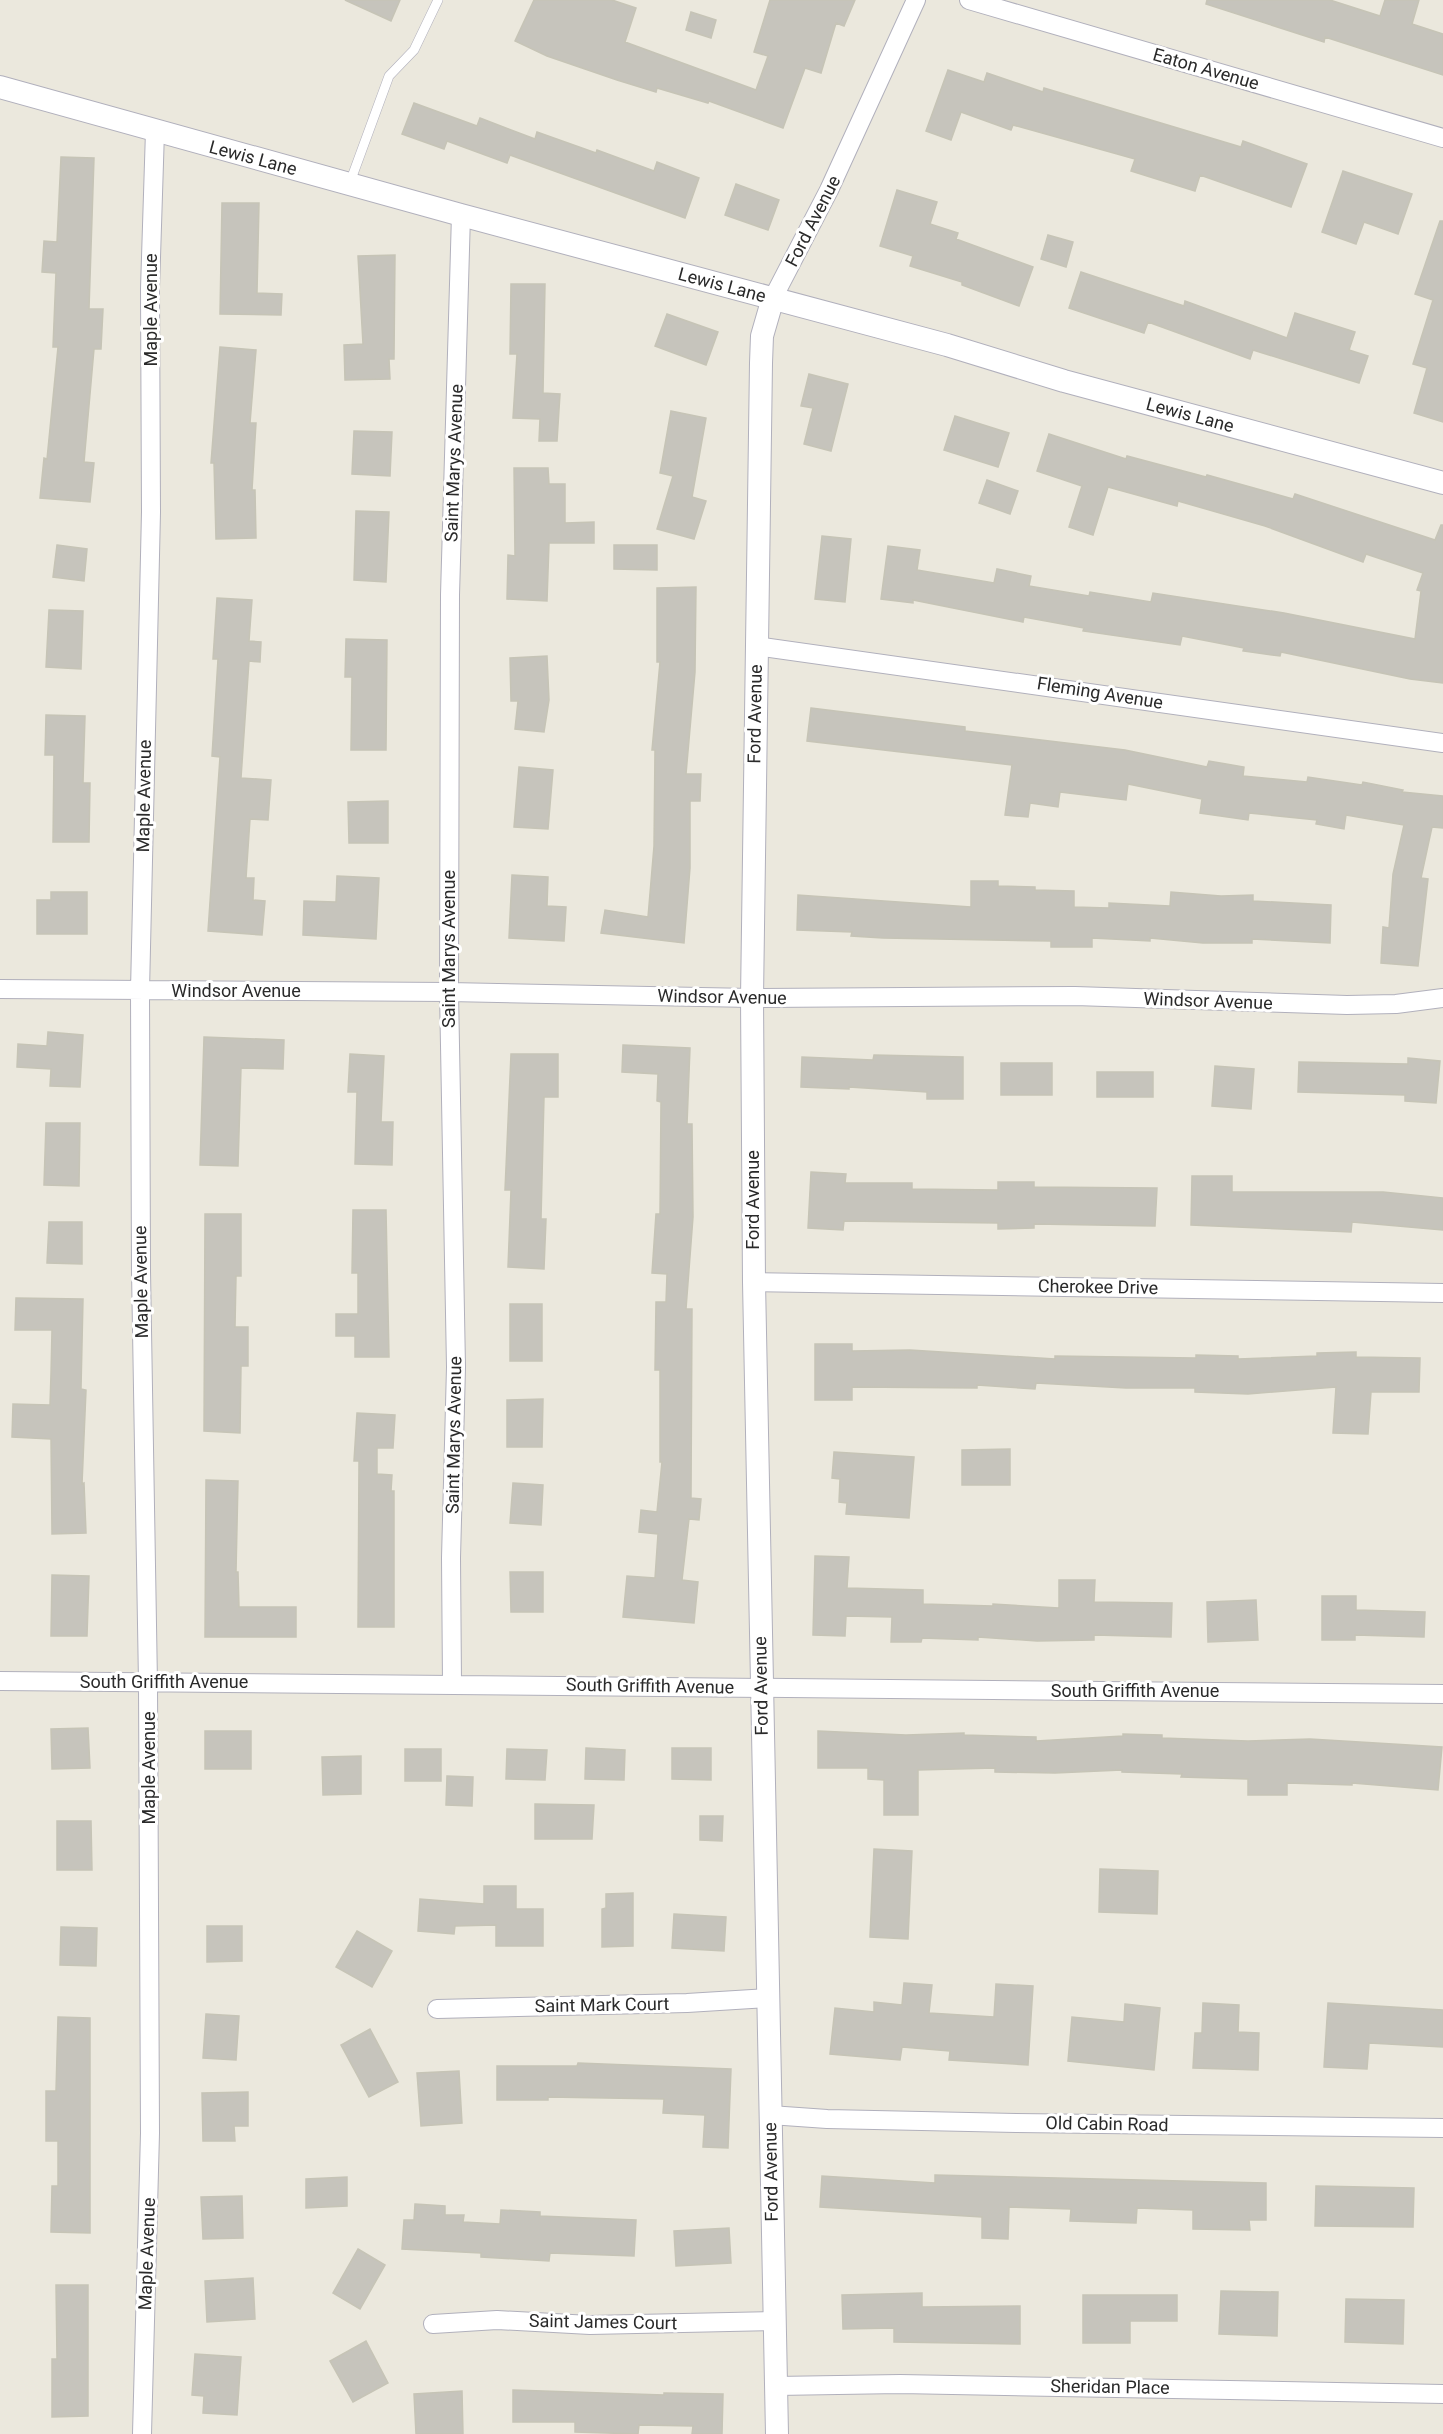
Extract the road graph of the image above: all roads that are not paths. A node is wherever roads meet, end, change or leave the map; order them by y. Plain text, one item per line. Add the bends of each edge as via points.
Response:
1 (438, 0) edge
2 (916, 0) edge
3 (969, 0) edge
4 (0, 87) edge
5 (155, 131) junction
6 (1443, 138) edge
7 (350, 184) junction
8 (461, 215) junction
9 (773, 298) junction
10 (1443, 483) edge
11 (756, 646) junction
12 (1443, 743) edge
13 (0, 989) edge
14 (140, 991) junction
15 (448, 992) junction
16 (752, 998) junction
17 (1443, 998) edge
18 (754, 1281) junction
19 (1443, 1293) edge
20 (0, 1681) edge
21 (148, 1683) junction
22 (452, 1683) junction
23 (760, 1688) junction
24 (1443, 1694) edge
25 (768, 1998) junction
26 (437, 2009) dead end
27 (770, 2115) junction
28 (1443, 2128) edge
29 (774, 2321) junction
30 (433, 2324) dead end
31 (776, 2385) junction
32 (1443, 2394) edge
33 (142, 2434) edge
34 (777, 2434) edge

1 - 7 lane via 414,51 389,76
2 - 9 street, Ford Avenue via 830,190
3 - 6 street, Eaton Avenue
4 - 5 street, Lewis Lane
5 - 7 street, Lewis Lane
5 - 14 street, Maple Avenue
7 - 8 street, Lewis Lane
8 - 9 street, Lewis Lane
8 - 15 street, Saint Marys Avenue via 450,595
9 - 10 street, Lewis Lane
9 - 11 street, Ford Avenue via 762,336
11 - 12 street, Fleming Avenue
11 - 16 street, Ford Avenue
13 - 14 street, Windsor Avenue
14 - 15 street, Windsor Avenue
14 - 21 street, Maple Avenue
15 - 16 street, Windsor Avenue
15 - 22 street, Saint Marys Avenue via 456,1367
16 - 17 street, Windsor Avenue via 1075,996 1347,1005
16 - 18 street, Ford Avenue
18 - 19 street, Cherokee Drive
18 - 23 street, Ford Avenue
20 - 21 street, South Griffith Avenue
21 - 22 street, South Griffith Avenue
21 - 33 street, Maple Avenue via 150,2133
22 - 23 street, South Griffith Avenue
23 - 24 street, South Griffith Avenue
23 - 25 street, Ford Avenue
25 - 26 street, Saint Mark Court
25 - 27 street, Ford Avenue
27 - 28 street, Old Cabin Road via 1017,2123
27 - 29 street, Ford Avenue
29 - 30 street, Saint James Court via 590,2325 497,2320
29 - 31 street, Ford Avenue
31 - 32 street, Sheridan Place
31 - 34 street, Ford Avenue

